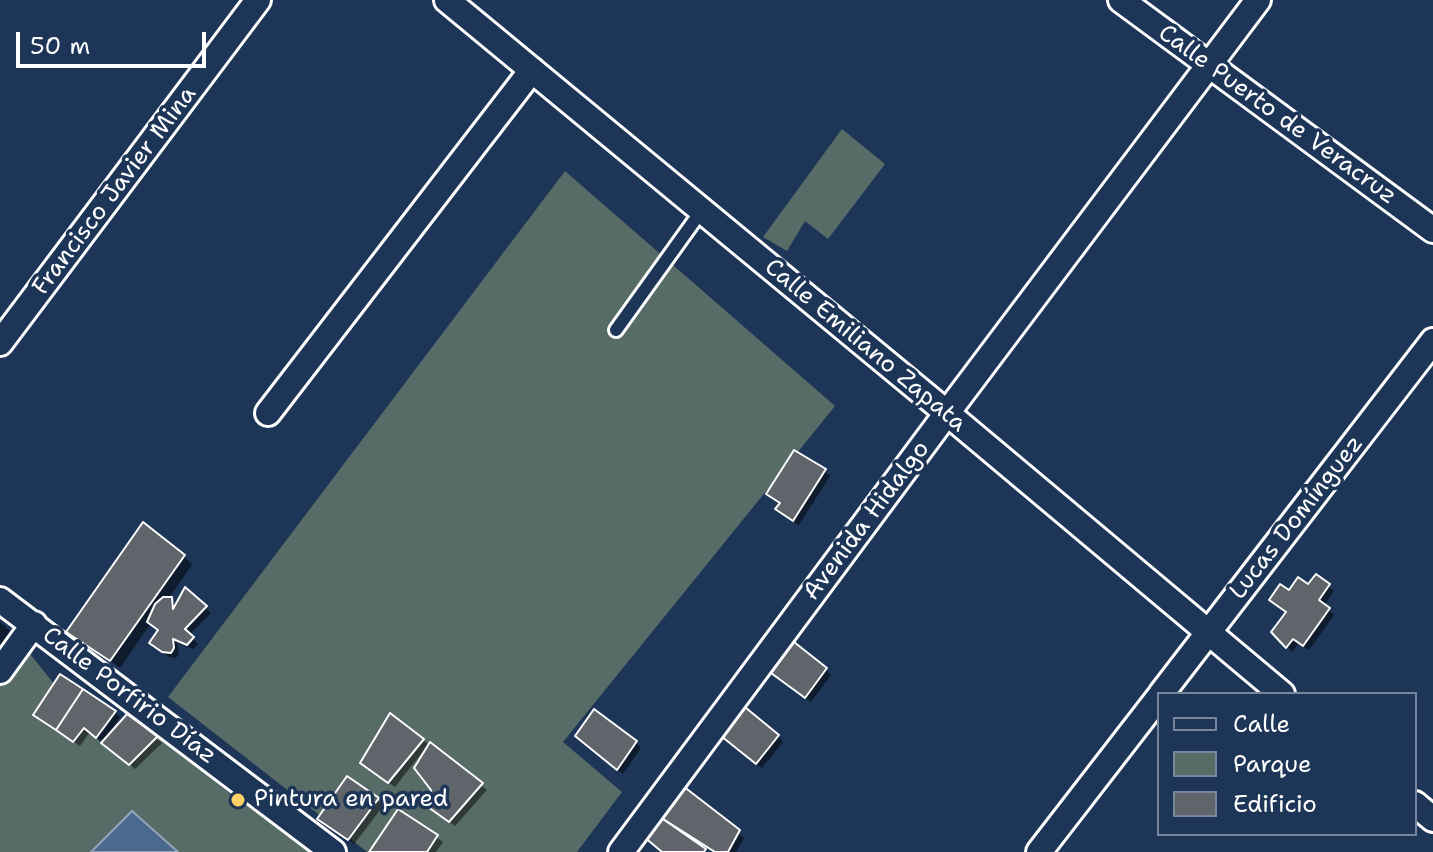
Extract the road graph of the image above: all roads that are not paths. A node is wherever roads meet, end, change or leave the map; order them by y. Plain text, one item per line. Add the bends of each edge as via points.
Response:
1 (258, 0) edge
2 (447, 0) edge
3 (1121, 0) edge
4 (1258, 0) edge
5 (1209, 66) junction
6 (532, 70) junction
7 (702, 210) junction
8 (1433, 230) edge
9 (616, 330) dead end
10 (1433, 341) edge
11 (0, 343) edge
12 (268, 413) dead end
13 (947, 413) junction
14 (0, 600) edge
15 (34, 624) junction
16 (1208, 633) junction
17 (0, 671) edge
18 (1162, 692) edge
19 (1280, 692) edge
20 (1157, 699) edge
21 (1417, 806) edge
22 (1433, 819) edge
23 (333, 852) edge
24 (621, 852) edge
25 (1039, 852) edge

1 - 11 street, Francisco Javier Mina
2 - 6 street, Calle Emiliano Zapata
3 - 5 street, Calle Puerto de Veracruz
4 - 5 street, Avenida Hidalgo
5 - 8 street, Calle Puerto de Veracruz
5 - 13 street, Avenida Hidalgo
6 - 7 street, Calle Emiliano Zapata
6 - 12 street
7 - 9 lane
7 - 13 street, Calle Emiliano Zapata
10 - 16 street, Lucas Domínguez
13 - 16 street, Calle Emiliano Zapata
13 - 24 street, Avenida Hidalgo
14 - 15 street, Calle Porfirio Díaz
15 - 17 street
15 - 23 street, Calle Porfirio Díaz
16 - 18 street, Lucas Domínguez
16 - 19 street, Calle Emiliano Zapata
20 - 25 street, Lucas Domínguez
21 - 22 street

